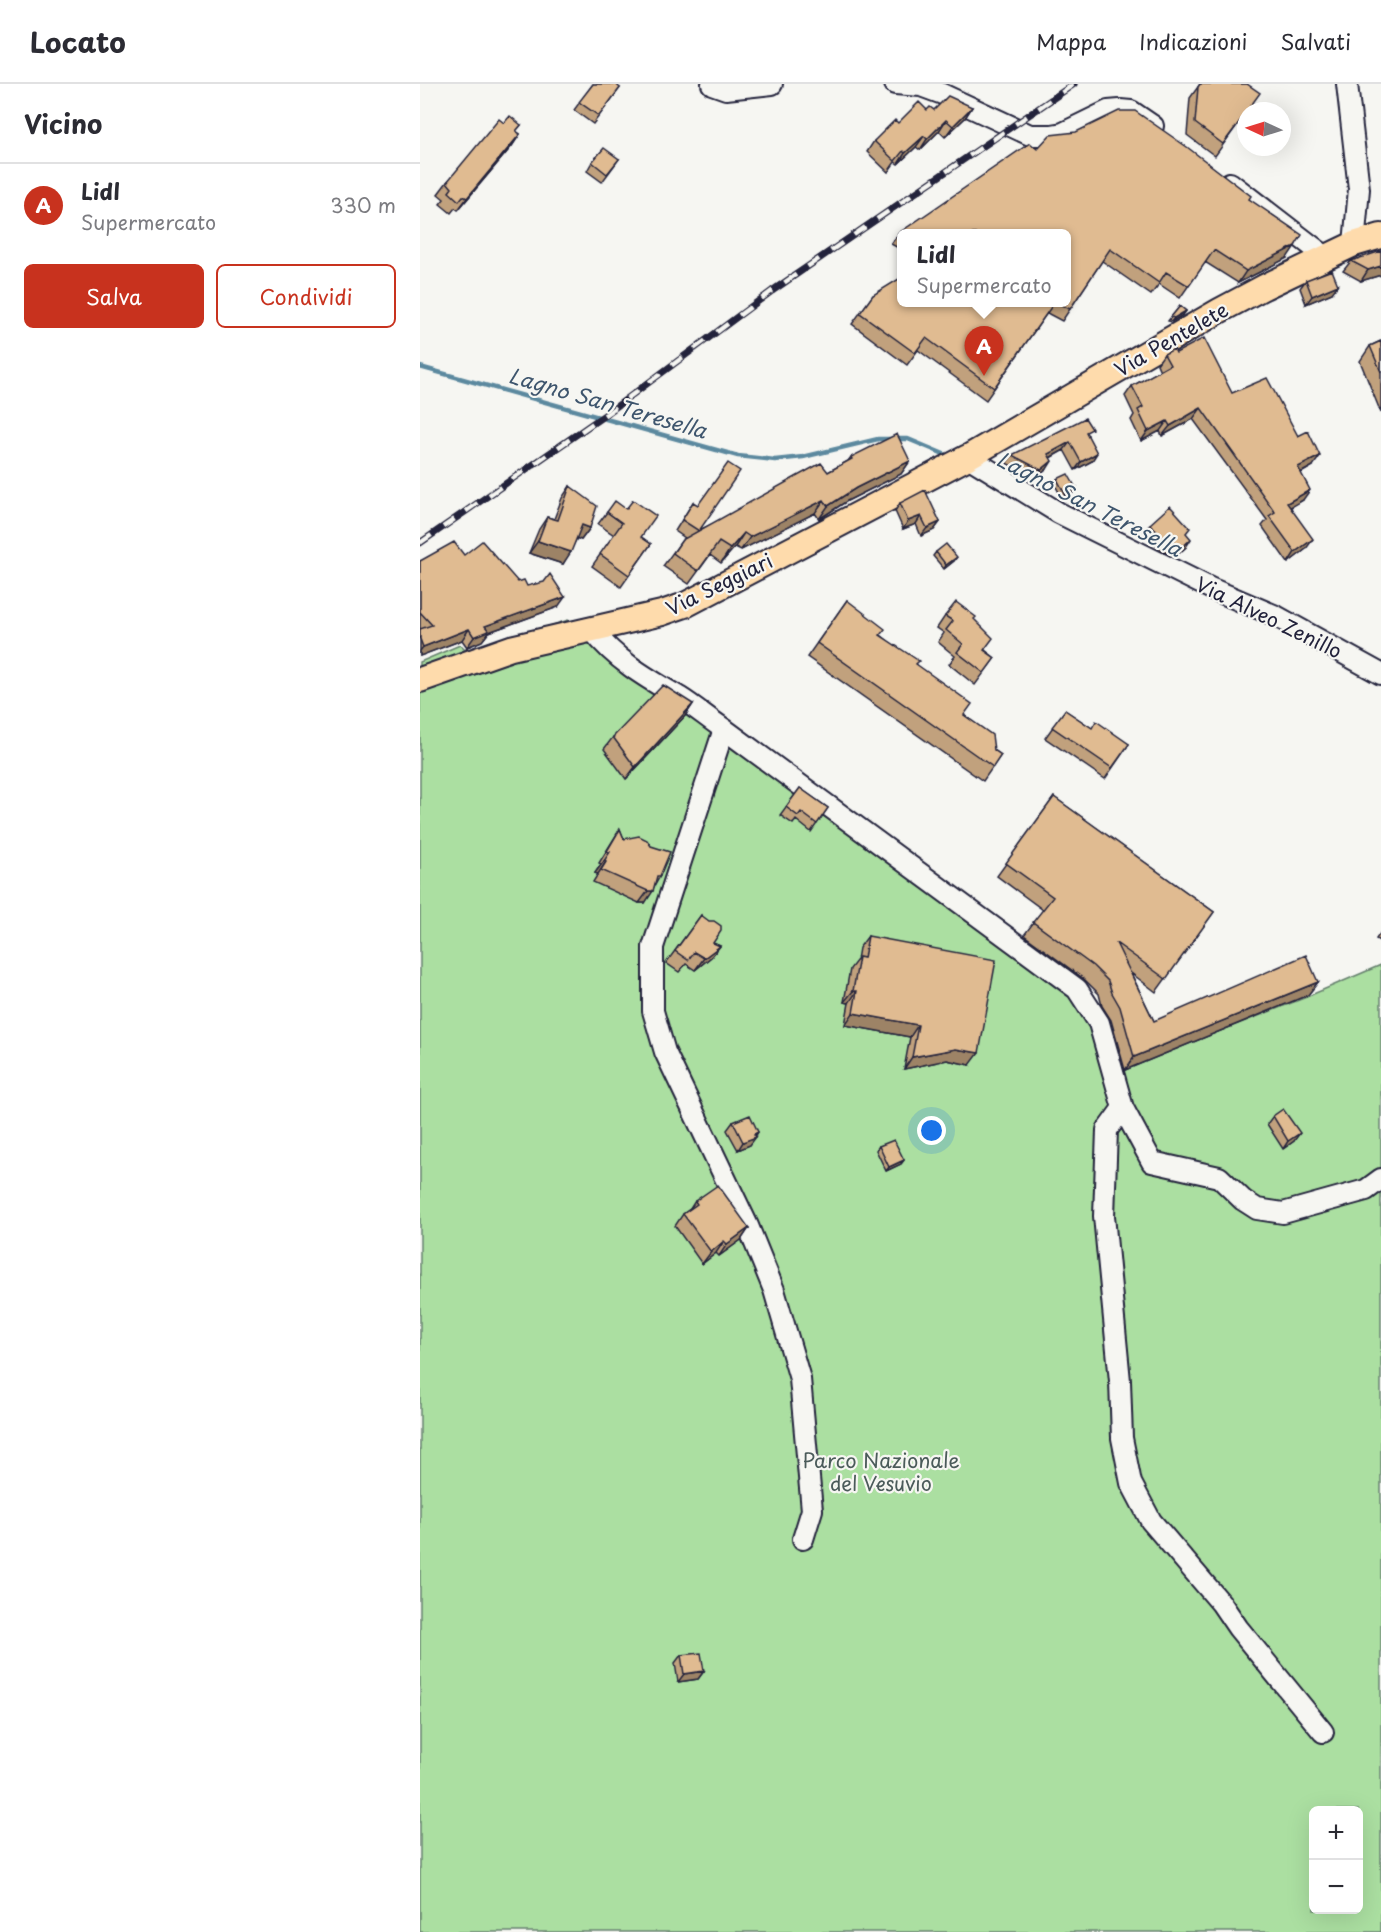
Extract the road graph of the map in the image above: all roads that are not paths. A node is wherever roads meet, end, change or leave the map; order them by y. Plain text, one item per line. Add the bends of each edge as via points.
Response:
1 (712, 84) edge
2 (772, 84) edge
3 (895, 84) edge
4 (1347, 84) edge
5 (1168, 136) edge
6 (1214, 171) edge
7 (1381, 236) edge
8 (1354, 244) junction
9 (1326, 257) junction
10 (968, 457) junction
11 (592, 630) junction
12 (1381, 674) edge
13 (420, 680) edge
14 (724, 729) junction
15 (1123, 1108) junction
16 (1381, 1179) edge
17 (803, 1539) dead end
18 (1323, 1732) dead end

1 - 2 street via 726,89
3 - 5 street via 921,86 940,93 1030,135 1063,133 1108,111 1120,110 1131,111
4 - 8 street via 1359,189
6 - 9 street
7 - 8 main road, Via Pentelete
8 - 9 main road, Via Pentelete
9 - 10 main road, Via Pentelete via 1219,311
10 - 11 main road, Via Seggiari via 685,606
10 - 12 street, Via Alveo Zenillo via 1059,513 1210,588 1276,616
11 - 13 main road, Via Seggiari via 511,648
11 - 14 street via 641,676
14 - 15 street via 1077,989 1099,1023
14 - 17 street via 653,947 653,1011 665,1052 748,1226 774,1290 797,1368 812,1510
15 - 16 street via 1152,1162 1219,1177 1257,1209 1283,1213 1366,1190
15 - 18 street via 1107,1130 1104,1216 1122,1438 1131,1484 1151,1521

